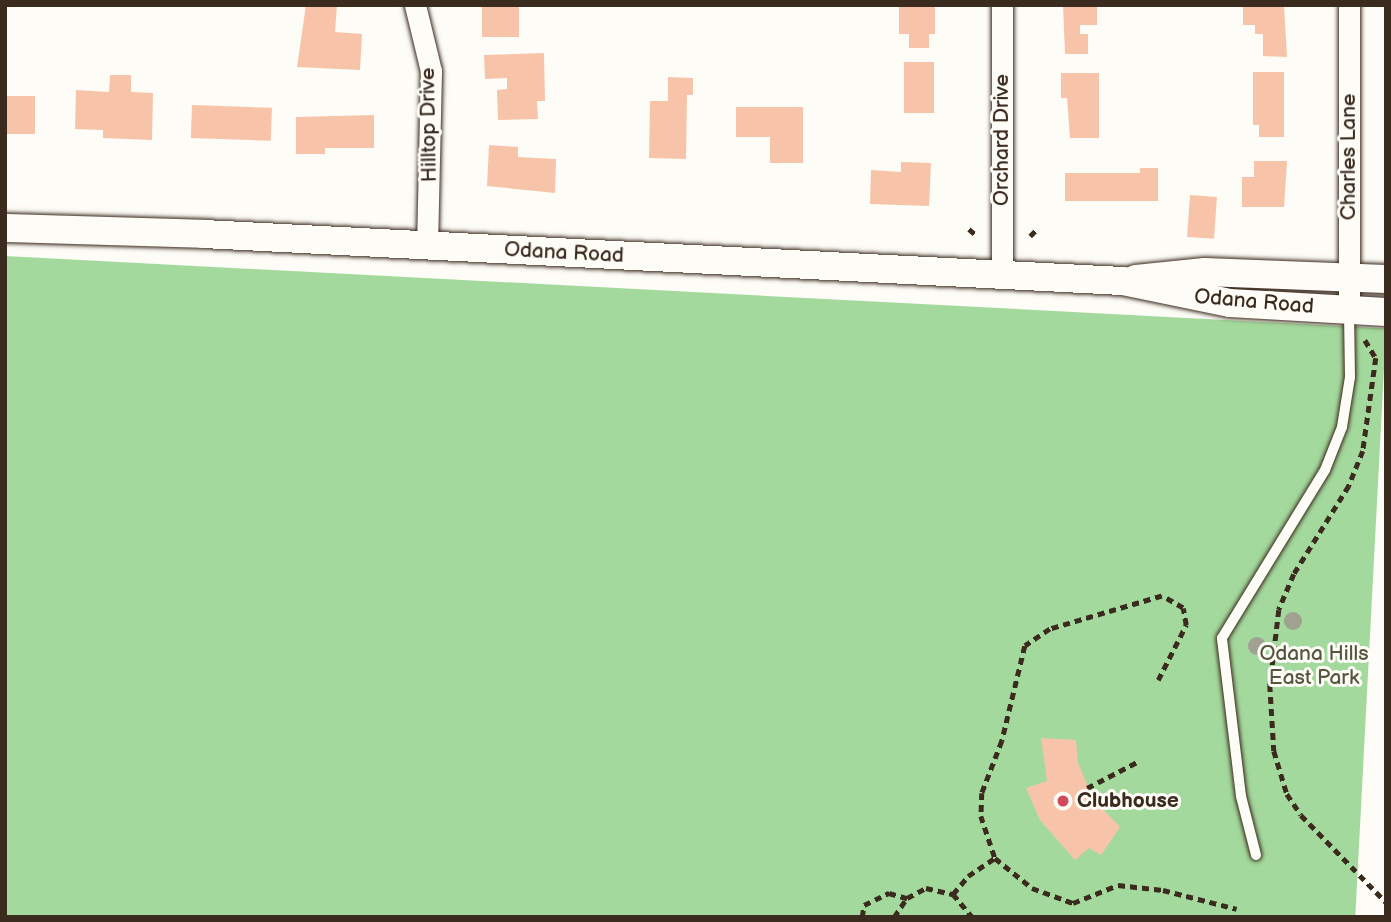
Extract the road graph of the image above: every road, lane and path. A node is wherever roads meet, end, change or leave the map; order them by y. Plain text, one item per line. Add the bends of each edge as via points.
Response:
1 (415, 5) edge
2 (1002, 5) edge
3 (1349, 5) edge
4 (5, 228) edge
5 (969, 229) dead end
6 (1036, 230) dead end
7 (975, 234) dead end
8 (1030, 236) dead end
9 (427, 246) junction
10 (1002, 275) junction
11 (1349, 277) junction
12 (1386, 279) edge
13 (1123, 281) junction
14 (1349, 310) junction
15 (1386, 312) edge
16 (1372, 346) dead end
17 (1158, 680) dead end
18 (1139, 761) dead end
19 (1087, 788) dead end
20 (1256, 855) dead end
21 (995, 858) junction
22 (953, 894) junction
23 (908, 898) junction
24 (1386, 902) edge
25 (1237, 909) dead end
26 (862, 917) edge
27 (894, 917) edge
28 (972, 917) edge

1 - 9 street, Hilltop Drive via 431,71
2 - 10 street, Orchard Drive
3 - 11 street, Charles Lane
4 - 9 street, Odana Road
5 - 7 path
6 - 8 path
9 - 10 street, Odana Road
10 - 13 street, Odana Road
11 - 12 street, Odana Road
11 - 13 street, Odana Road via 1205,272
11 - 14 street, Charles Lane
13 - 14 street, Odana Road via 1230,303
14 - 15 street, Odana Road
14 - 20 lane via 1350,377 1334,448 1303,510 1222,638 1241,796
16 - 24 path via 1376,358 1373,403 1363,451 1349,486 1294,574 1279,610 1270,685 1274,751 1287,794 1301,815
17 - 21 path via 1186,625 1183,608 1162,597 1050,629 1024,646 1002,741 982,793 981,816
18 - 19 path
21 - 22 path via 968,876
21 - 25 path via 1032,888 1073,903 1118,885 1163,890
22 - 23 path via 926,888
22 - 28 path
23 - 26 path via 889,893 864,905
23 - 27 path

